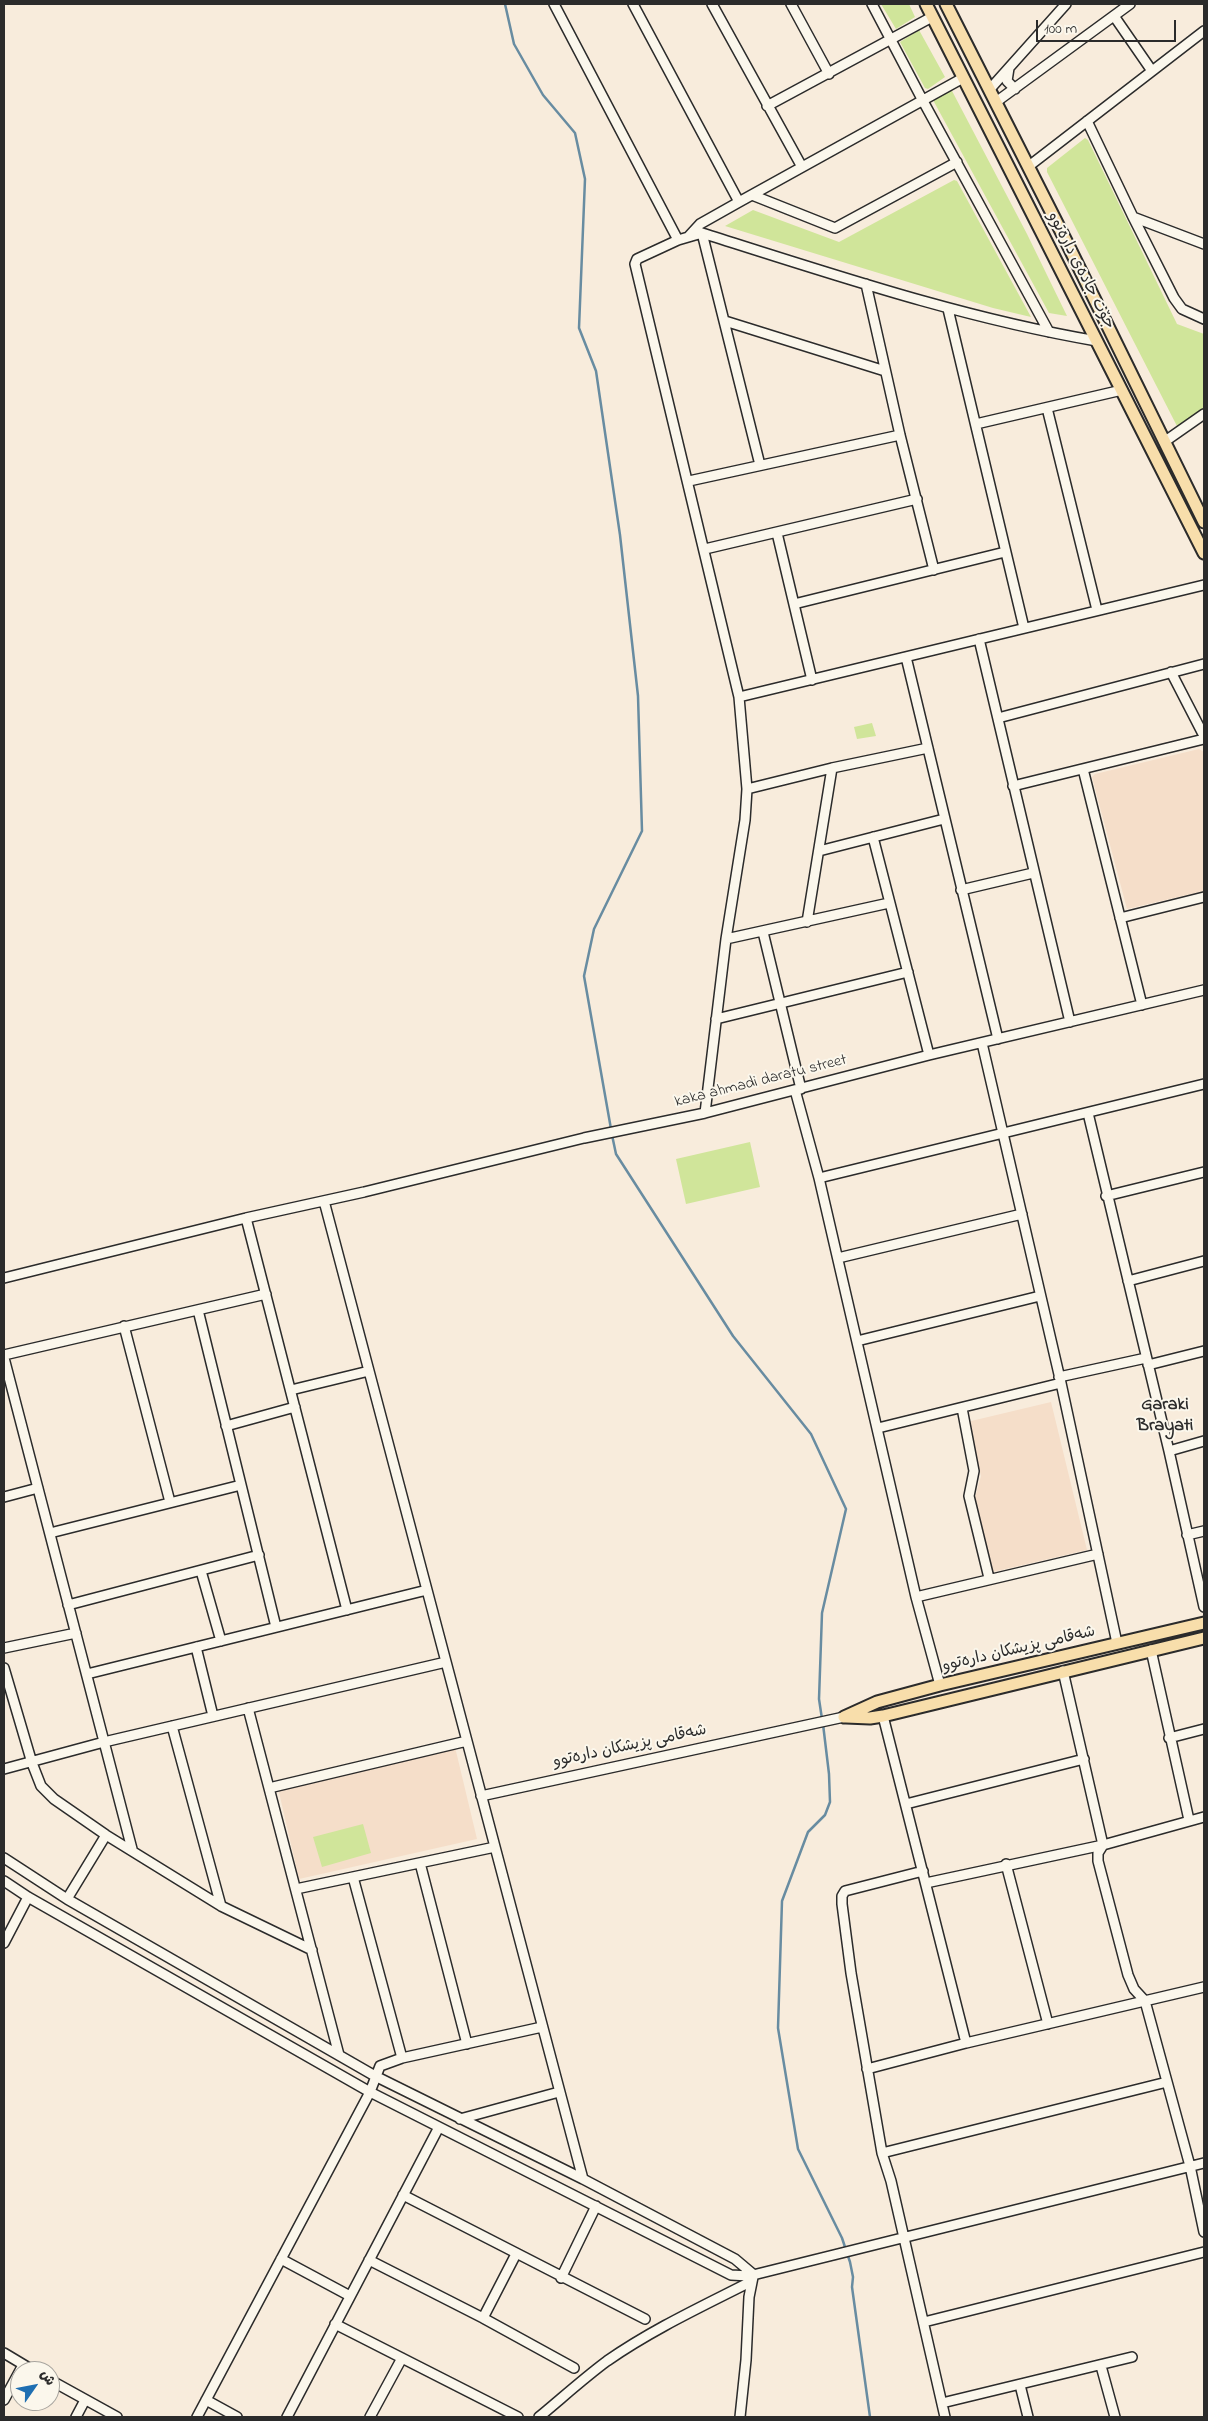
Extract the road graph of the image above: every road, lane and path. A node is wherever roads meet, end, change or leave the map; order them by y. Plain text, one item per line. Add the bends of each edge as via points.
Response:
1 (554, 4) edge
2 (633, 4) edge
3 (712, 4) edge
4 (791, 4) edge
5 (872, 4) edge
6 (926, 4) edge
7 (946, 4) edge
8 (1066, 4) edge
9 (1130, 4) edge
10 (1114, 16) junction
11 (932, 17) junction
12 (1204, 31) edge
13 (891, 40) junction
14 (1009, 68) junction
15 (1152, 71) junction
16 (829, 74) junction
17 (963, 78) junction
18 (990, 89) junction
19 (1015, 89) junction
20 (922, 101) junction
21 (996, 102) junction
22 (767, 106) junction
23 (1088, 121) junction
24 (957, 162) junction
25 (802, 167) junction
26 (1030, 169) junction
27 (1015, 180) junction
28 (752, 195) junction
29 (739, 202) junction
30 (1133, 217) junction
31 (702, 233) junction
32 (689, 236) junction
33 (678, 240) junction
34 (1204, 244) edge
35 (866, 284) junction
36 (948, 309) junction
37 (1204, 319) edge
38 (725, 321) junction
39 (1049, 332) junction
40 (1097, 341) junction
41 (885, 371) junction
42 (1122, 390) junction
43 (1047, 408) junction
44 (1204, 414) edge
45 (976, 424) junction
46 (900, 435) junction
47 (1164, 442) junction
48 (760, 465) junction
49 (689, 481) junction
50 (917, 499) junction
51 (1204, 522) edge
52 (778, 532) junction
53 (705, 549) junction
54 (1006, 552) junction
55 (1204, 553) edge
56 (934, 570) junction
57 (1204, 585) edge
58 (794, 604) junction
59 (1097, 610) junction
60 (1024, 628) junction
61 (979, 639) junction
62 (906, 657) junction
63 (1204, 664) edge
64 (1171, 672) junction
65 (812, 680) junction
66 (739, 697) junction
67 (998, 718) junction
68 (1204, 738) edge
69 (928, 748) junction
70 (832, 768) junction
71 (1083, 769) junction
72 (1013, 786) junction
73 (748, 789) junction
74 (944, 819) junction
75 (873, 837) junction
76 (819, 851) junction
77 (1033, 873) junction
78 (961, 890) junction
79 (1204, 897) edge
80 (889, 903) junction
81 (1120, 918) junction
82 (807, 922) junction
83 (763, 932) junction
84 (726, 939) junction
85 (908, 972) junction
86 (1204, 990) edge
87 (780, 1003) junction
88 (1142, 1005) junction
89 (716, 1019) junction
90 (1070, 1022) junction
91 (998, 1039) junction
92 (982, 1043) junction
93 (929, 1055) junction
94 (1204, 1084) edge
95 (798, 1090) junction
96 (705, 1112) junction
97 (1088, 1113) junction
98 (1003, 1134) junction
99 (1204, 1172) edge
100 (819, 1178) junction
101 (1106, 1196) junction
102 (324, 1201) junction
103 (1022, 1214) junction
104 (246, 1218) junction
105 (838, 1258) junction
106 (1204, 1260) edge
107 (4, 1278) edge
108 (1128, 1281) junction
109 (266, 1294) junction
110 (1040, 1296) junction
111 (198, 1310) junction
112 (124, 1326) junction
113 (857, 1341) junction
114 (1204, 1351) edge
115 (4, 1356) edge
116 (1147, 1361) junction
117 (369, 1371) junction
118 (1060, 1380) junction
119 (291, 1390) junction
120 (295, 1407) junction
121 (962, 1408) junction
122 (226, 1426) junction
123 (878, 1428) junction
124 (1204, 1441) edge
125 (1169, 1451) junction
126 (241, 1484) junction
127 (38, 1488) junction
128 (4, 1497) edge
129 (170, 1502) junction
130 (1204, 1531) edge
131 (50, 1533) junction
132 (1187, 1535) junction
133 (1098, 1554) junction
134 (259, 1555) junction
135 (201, 1571) junction
136 (989, 1578) junction
137 (427, 1590) junction
138 (916, 1596) junction
139 (68, 1605) junction
140 (1204, 1607) edge
141 (347, 1610) junction
142 (1204, 1623) edge
143 (276, 1627) junction
144 (76, 1633) junction
145 (1204, 1638) edge
146 (222, 1641) junction
147 (1117, 1644) junction
148 (196, 1647) junction
149 (4, 1648) edge
150 (1151, 1650) junction
151 (1121, 1657) junction
152 (446, 1662) junction
153 (4, 1668) edge
154 (1063, 1672) junction
155 (87, 1674) junction
156 (940, 1685) junction
157 (7, 1691) edge
158 (248, 1708) junction
159 (860, 1713) junction
160 (214, 1716) junction
161 (883, 1716) junction
162 (844, 1717) joint
163 (172, 1726) junction
164 (1204, 1729) edge
165 (1169, 1738) junction
166 (467, 1741) junction
167 (104, 1742) junction
168 (1084, 1759) junction
169 (32, 1763) junction
170 (4, 1769) edge
171 (269, 1788) junction
172 (481, 1796) junction
173 (906, 1804) junction
174 (1204, 1817) edge
175 (1189, 1820) junction
176 (106, 1835) junction
177 (1103, 1845) junction
178 (495, 1847) junction
179 (132, 1850) junction
180 (4, 1858) edge
181 (420, 1863) junction
182 (1006, 1864) junction
183 (924, 1871) junction
184 (353, 1877) junction
185 (4, 1881) edge
186 (926, 1883) junction
187 (296, 1889) junction
188 (28, 1898) junction
189 (67, 1899) junction
190 (221, 1906) junction
191 (4, 1942) edge
192 (312, 1950) junction
193 (1204, 1986) edge
194 (1145, 2001) junction
195 (1048, 2024) junction
196 (542, 2027) junction
197 (966, 2043) junction
198 (468, 2044) junction
199 (339, 2055) junction
200 (402, 2058) junction
201 (867, 2069) junction
202 (376, 2076) junction
203 (1167, 2082) junction
204 (370, 2092) junction
205 (559, 2092) junction
206 (460, 2119) junction
207 (439, 2127) junction
208 (882, 2153) junction
209 (1204, 2163) edge
210 (1190, 2166) junction
211 (583, 2179) junction
212 (403, 2195) junction
213 (596, 2206) junction
214 (1204, 2232) edge
215 (904, 2238) junction
216 (1204, 2252) edge
217 (516, 2254) junction
218 (282, 2258) junction
219 (369, 2260) junction
220 (561, 2278) junction
221 (753, 2278) junction
222 (350, 2296) junction
223 (483, 2318) junction
224 (645, 2319) dead end
225 (924, 2322) junction
226 (335, 2324) junction
227 (4, 2352) edge
228 (1132, 2357) dead end
229 (402, 2358) junction
230 (17, 2361) edge
231 (1101, 2366) junction
232 (574, 2368) dead end
233 (1020, 2385) junction
234 (60, 2386) edge
235 (10, 2389) edge
236 (4, 2400) edge
237 (85, 2400) junction
238 (206, 2400) junction
239 (942, 2402) junction
240 (76, 2417) edge
241 (117, 2417) edge
242 (197, 2417) edge
243 (237, 2417) edge
244 (287, 2417) edge
245 (370, 2417) edge
246 (518, 2417) edge
247 (539, 2417) edge
248 (740, 2417) edge
249 (945, 2417) edge
250 (1028, 2417) edge
251 (1115, 2417) edge

1 - 33 street
2 - 29 street
3 - 22 street
4 - 16 street
5 - 13 street
6 - 11 main road, جۆت جادەی دارەتوو
7 - 18 main road, جۆت جادەی دارەتوو
8 - 14 street
9 - 10 street
10 - 15 street
10 - 19 street
11 - 13 street
11 - 17 main road, جۆت جادەی دارەتوو
12 - 15 street
13 - 16 street
13 - 20 street
14 - 18 street
14 - 19 street via 1007,81
15 - 23 street
16 - 22 street
17 - 20 street
17 - 27 main road, جۆت جادەی دارەتوو
18 - 21 main road, جۆت جادەی دارەتوو
19 - 21 street
20 - 24 street
20 - 25 street
21 - 26 main road, جۆت جادەی دارەتوو
22 - 25 street
23 - 26 street
23 - 30 street
24 - 28 street via 835,228
24 - 39 street
25 - 28 street
26 - 27 main road
26 - 47 main road, جۆت جادەی دارەتوو
27 - 40 main road, جۆت جادەی دارەتوو
28 - 29 street
29 - 32 street via 700,224
30 - 34 street
30 - 37 street via 1174,298 1182,309
31 - 32 street
31 - 35 street
31 - 38 street
32 - 33 street
33 - 49 street via 639,257 635,264
35 - 36 street
35 - 41 street
36 - 39 street
36 - 45 street
38 - 41 street
38 - 48 street
39 - 40 street
40 - 42 main road, جۆت جادەی دارەتوو
41 - 46 street
42 - 43 street
42 - 55 main road, جۆت جادەی دارەتوو
43 - 45 street
43 - 59 street
44 - 47 street
45 - 54 street
46 - 48 street
46 - 50 street
47 - 51 main road, جۆت جادەی دارەتوو
48 - 49 street
49 - 53 street
50 - 52 street
50 - 56 street
52 - 53 street
52 - 58 street
53 - 66 street
54 - 56 street
54 - 60 street
56 - 58 street
57 - 59 street
58 - 65 street
59 - 60 street
60 - 61 street
61 - 62 street
61 - 67 street
62 - 65 street
62 - 69 street
63 - 64 street
64 - 67 street
64 - 68 street
65 - 66 street
66 - 73 street
67 - 72 street
68 - 71 street
69 - 70 street
69 - 74 street
70 - 73 street
70 - 76 street
71 - 72 street
71 - 81 street
72 - 77 street
73 - 84 street
74 - 75 street
74 - 78 street
75 - 76 street
75 - 80 street
76 - 82 street
77 - 78 street
77 - 90 street
78 - 91 street
79 - 81 street
80 - 82 street
80 - 85 street
81 - 88 street
82 - 83 street
83 - 84 street
83 - 87 street
84 - 89 street
85 - 87 street
85 - 93 street
86 - 88 street, kaka ahmadi daratu street
87 - 89 street
87 - 95 street
88 - 90 street, kaka ahmadi daratu street
89 - 96 street
90 - 91 street, kaka ahmadi daratu street
91 - 92 street, kaka ahmadi daratu street
92 - 93 street, kaka ahmadi daratu street
92 - 98 street
93 - 95 street, kaka ahmadi daratu street
94 - 97 street
95 - 96 street, kaka ahmadi daratu street
95 - 100 street
96 - 102 street, kaka ahmadi daratu street
97 - 98 street
97 - 101 street
98 - 100 street
98 - 103 street
99 - 101 street
100 - 105 street
101 - 108 street
102 - 104 street, kaka ahmadi daratu street
102 - 117 street
103 - 105 street
103 - 110 street
104 - 107 street, kaka ahmadi daratu street
104 - 109 street
105 - 113 street
106 - 108 street
108 - 116 street
109 - 111 street
109 - 119 street
110 - 113 street
110 - 118 street
111 - 112 street
111 - 122 street
112 - 115 street
112 - 129 street
113 - 123 street
114 - 116 street
115 - 127 street
116 - 118 street
116 - 125 street
117 - 119 street
117 - 137 street
118 - 121 street
118 - 133 street
119 - 120 street
120 - 122 street
120 - 141 street
121 - 123 street
121 - 136 street via 974,1471 969,1496
122 - 126 street
123 - 138 street
124 - 125 street
125 - 132 street
126 - 129 street
126 - 134 street
127 - 128 street
127 - 131 street
129 - 131 street
130 - 132 street
131 - 139 street
132 - 140 street
133 - 136 street
133 - 147 street
134 - 135 street
134 - 143 street
135 - 139 street
135 - 146 street
136 - 138 street
137 - 141 street
137 - 152 street
138 - 156 street
139 - 144 street
141 - 143 street
142 - 147 main road, شەقامی پزیشکان دارەتوو
143 - 146 street
144 - 149 street
144 - 155 street
145 - 150 main road, شەقامی پزیشکان دارەتوو
146 - 148 street
147 - 151 main road
147 - 156 main road, شەقامی پزیشکان دارەتوو
148 - 155 street
148 - 160 street
150 - 151 main road, شەقامی پزیشکان دارەتوو
150 - 165 street
151 - 154 main road, شەقامی پزیشکان دارەتوو
152 - 158 street
152 - 166 street
153 - 157 street
154 - 161 main road, شەقامی پزیشکان دارەتوو
154 - 168 street
155 - 167 street
156 - 159 main road, شەقامی پزیشکان دارەتوو via 877,1702
157 - 169 street
158 - 160 street
158 - 171 street
159 - 161 main road, شەقامی پزیشکان دارەتوو
159 - 162 main road, شەقامی پزیشکان دارەتوو
160 - 163 street
161 - 173 street
162 - 172 street, شەقامی پزیشکان دارەتوو
163 - 167 street
163 - 190 street
164 - 165 street
165 - 175 street
166 - 171 street
166 - 172 street
167 - 169 street
167 - 179 street
168 - 173 street
168 - 177 street
169 - 170 street
169 - 176 street via 41,1786 54,1799
171 - 187 street
172 - 178 street
173 - 183 street
174 - 175 street
175 - 177 street
176 - 179 street
176 - 189 street
177 - 182 street
177 - 194 street via 1098,1861 1128,1975 1134,1989
178 - 181 street
178 - 196 street
179 - 190 street
180 - 189 street
181 - 184 street
181 - 198 street
182 - 186 street
182 - 195 street
183 - 186 street
183 - 201 street via 845,1891 842,1896
184 - 187 street
184 - 200 street
185 - 188 street
186 - 197 street
187 - 192 street
188 - 191 street
188 - 204 street
189 - 199 street
190 - 192 street
192 - 199 street
193 - 194 street
194 - 195 street
194 - 203 street
195 - 197 street
196 - 198 street
196 - 205 street
197 - 201 street
198 - 200 street
199 - 202 street
200 - 202 street via 382,2064
201 - 208 street
202 - 204 street
202 - 206 street
203 - 208 street
203 - 210 street
204 - 207 street
204 - 218 street
205 - 206 street
205 - 211 street
206 - 211 street
207 - 212 street
207 - 213 street
208 - 215 street
209 - 210 street
210 - 214 street
210 - 215 street
211 - 221 street via 734,2259
212 - 217 street
212 - 219 street
213 - 220 street
213 - 221 street via 731,2276
215 - 221 street
215 - 225 street
216 - 225 street
217 - 220 street
217 - 223 street
218 - 222 street
218 - 238 street
219 - 222 street
219 - 223 street
220 - 224 street
221 - 247 street via 629,2346
221 - 248 street
222 - 226 street
223 - 232 street
225 - 239 street
226 - 229 street
226 - 244 street
227 - 230 street
228 - 231 street
229 - 245 street
229 - 246 street
231 - 233 street
231 - 251 street
233 - 239 street
233 - 250 street
234 - 237 street
235 - 236 street
237 - 240 street
237 - 241 street
238 - 242 street
238 - 243 street
239 - 249 street

